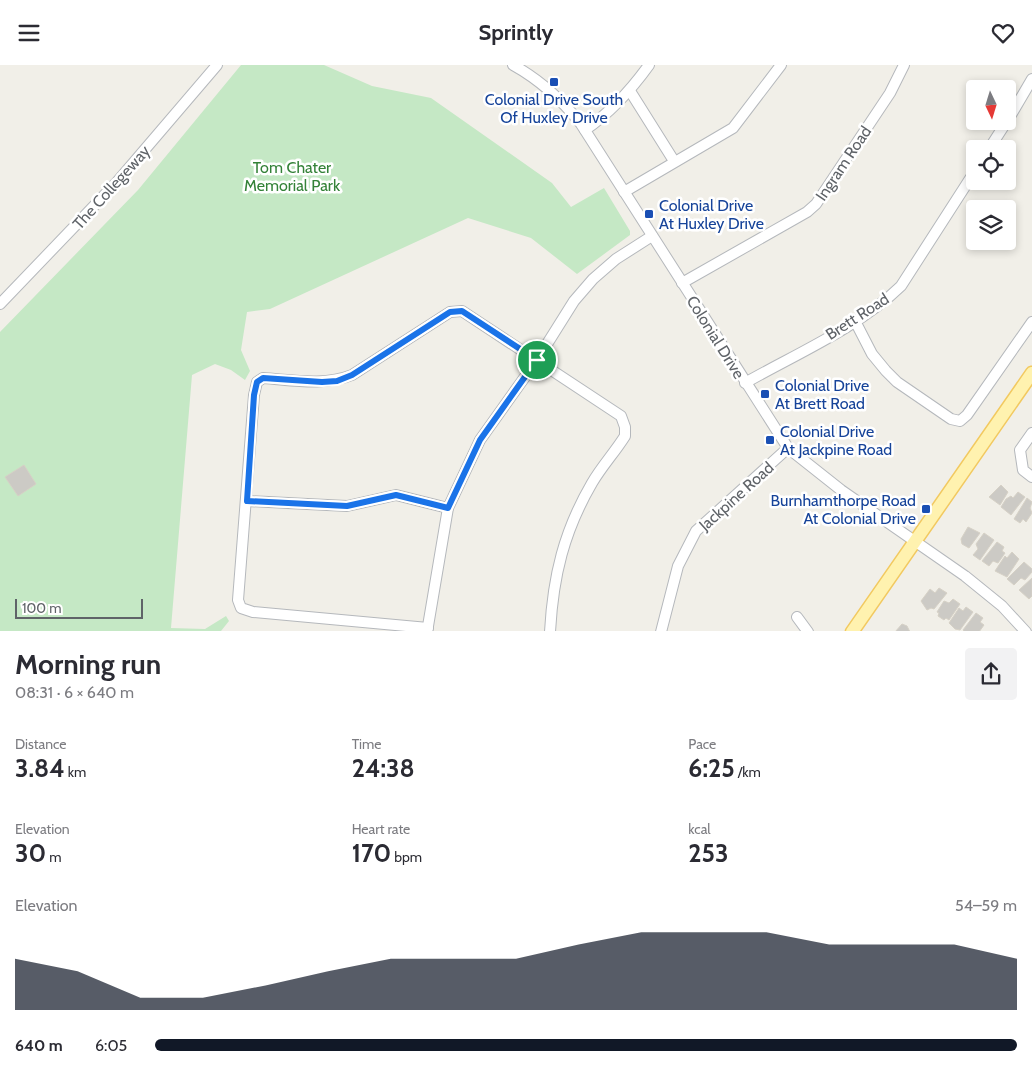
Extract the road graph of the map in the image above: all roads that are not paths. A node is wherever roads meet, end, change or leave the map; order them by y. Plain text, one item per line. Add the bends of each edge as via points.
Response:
1 (218, 65) edge
2 (513, 65) edge
3 (649, 65) edge
4 (781, 65) edge
5 (904, 65) edge
6 (527, 68) edge
7 (1032, 79) edge
8 (630, 91) junction
9 (1016, 106) edge
10 (585, 130) junction
11 (674, 161) junction
12 (966, 185) edge
13 (624, 192) junction
14 (652, 236) junction
15 (682, 283) junction
16 (0, 304) edge
17 (855, 321) junction
18 (1032, 322) edge
19 (537, 360) junction
20 (1032, 373) edge
21 (745, 383) junction
22 (1032, 433) edge
23 (788, 448) junction
24 (1032, 477) edge
25 (247, 501) junction
26 (448, 508) junction
27 (915, 541) junction
28 (797, 617) dead end
29 (427, 630) edge
30 (550, 631) edge
31 (661, 631) edge
32 (808, 631) edge
33 (852, 631) edge
34 (1026, 631) edge

1 - 16 street, The Collegeway via 117,183
2 - 6 street, Colonial Drive
3 - 8 street
4 - 11 street via 733,128
5 - 15 street, Ingram Road via 890,93 816,204
6 - 10 street, Colonial Drive via 558,97
7 - 9 street
8 - 10 street via 602,119
8 - 11 street
10 - 13 street, Colonial Drive
11 - 13 street
12 - 17 street, Brett Road via 901,286
13 - 14 street, Colonial Drive
14 - 15 street, Colonial Drive
14 - 19 street via 616,259 594,279 574,301
15 - 21 street, Colonial Drive
17 - 18 street via 872,354 897,382 951,419 960,421
17 - 21 street, Brett Road
19 - 25 street via 462,311 450,312 352,375 337,381 263,378 257,382 254,395
19 - 26 street via 480,440
19 - 30 street via 621,417 625,427 625,436 592,482 574,516 560,552
20 - 27 main road
21 - 23 street, Colonial Drive
22 - 24 street via 1020,450 1023,471
23 - 27 street, Colonial Drive via 841,490
23 - 31 street, Jackpine Road via 696,531 678,566
25 - 26 street via 347,506 396,495
25 - 29 street via 238,600 242,608 253,612
26 - 29 street
27 - 33 main road
27 - 34 street, Colonial Drive via 983,591
28 - 32 street

